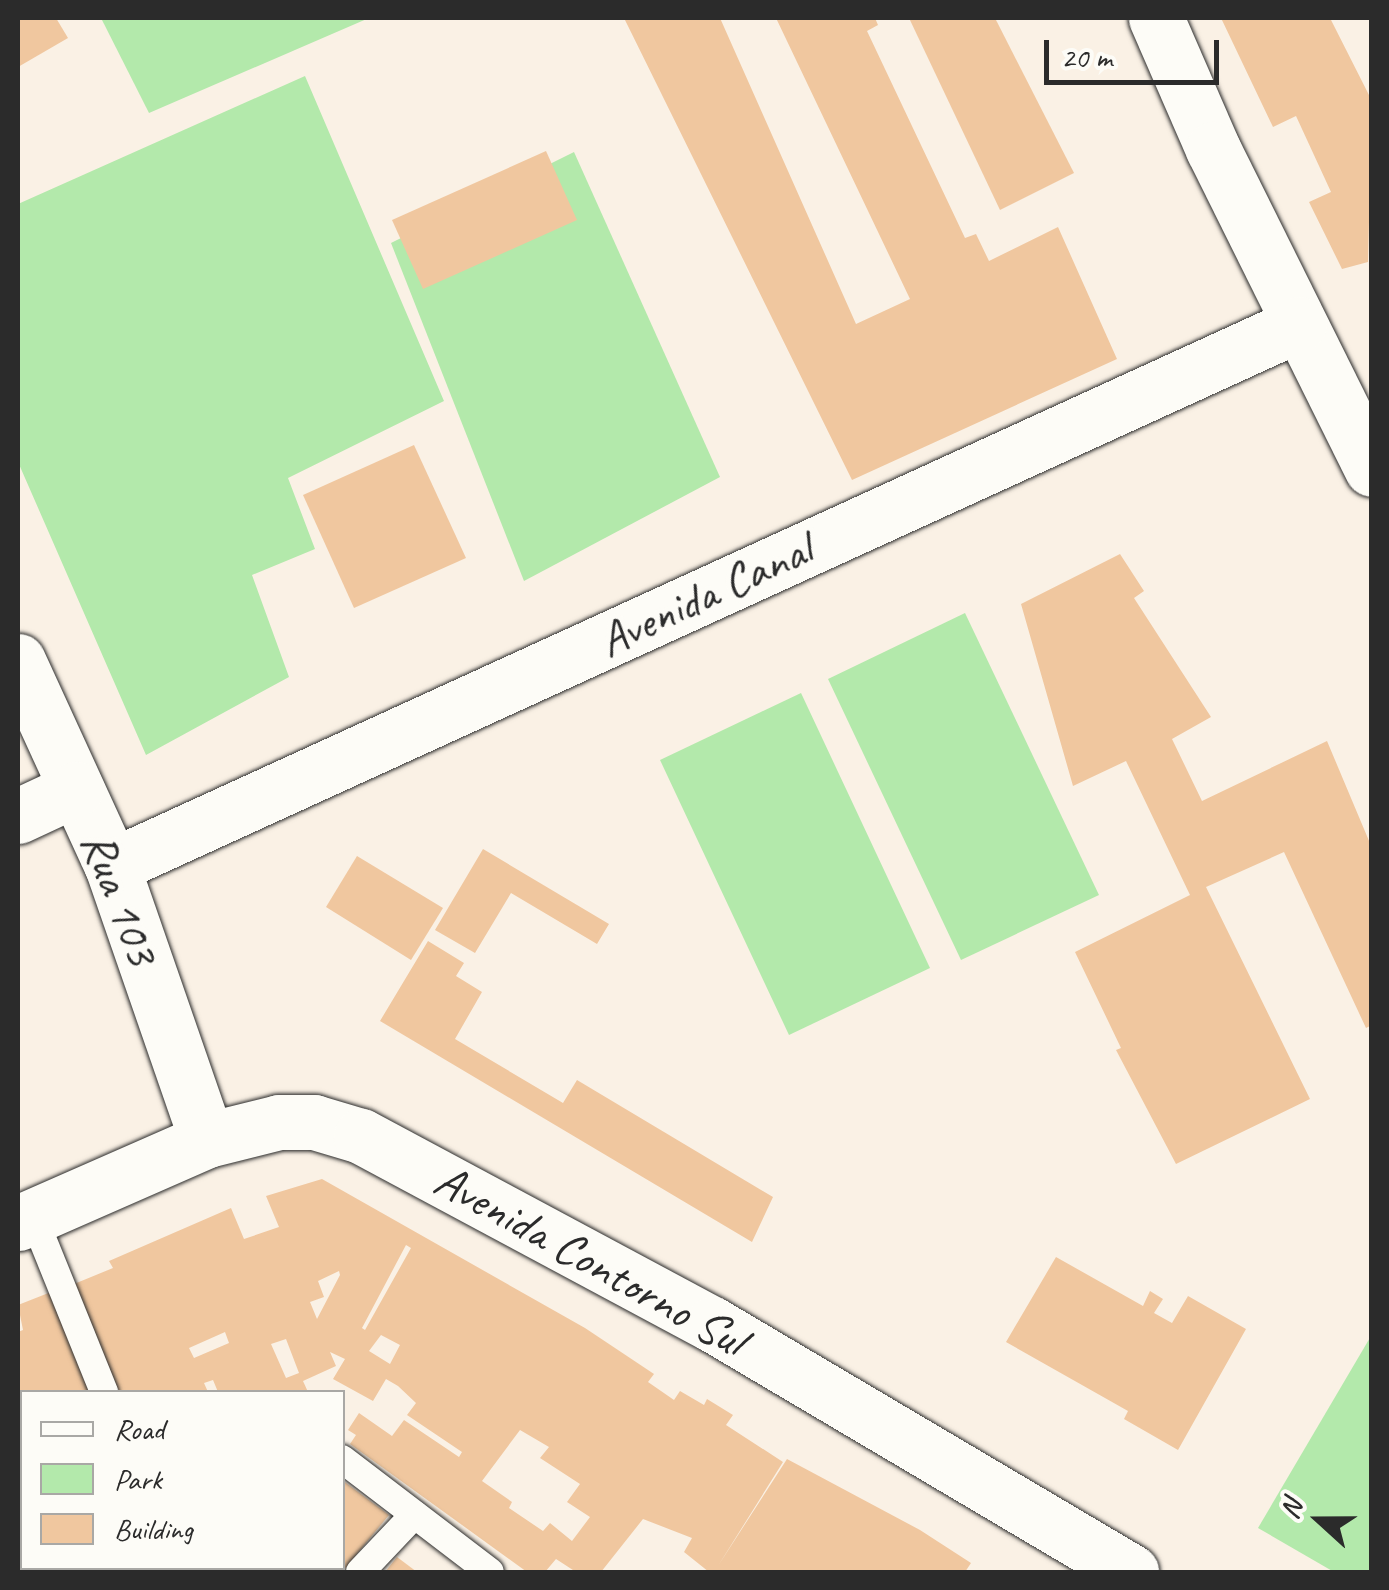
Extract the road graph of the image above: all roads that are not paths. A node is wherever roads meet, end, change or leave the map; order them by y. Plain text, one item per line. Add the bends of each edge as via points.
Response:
1 (1156, 18) edge
2 (1299, 324) junction
3 (1359, 412) edge
4 (1372, 469) edge
5 (18, 661) edge
6 (76, 789) junction
7 (18, 816) edge
8 (112, 866) junction
9 (207, 1140) junction
10 (25, 1219) edge
11 (103, 1390) edge
12 (345, 1462) edge
13 (414, 1515) junction
14 (360, 1572) edge
15 (490, 1572) edge
16 (1131, 1572) edge

1 - 2 street
2 - 3 street
2 - 8 street, Avenida Canal
3 - 4 street
5 - 6 street, Rua 103
6 - 7 street
6 - 8 street, Rua 103
8 - 9 street, Rua 103
9 - 10 street, Avenida Contorno Sul
9 - 16 street, Avenida Contorno Sul via 279,1122 314,1122 361,1136 712,1324
10 - 11 lane
12 - 13 lane
13 - 14 lane
13 - 15 lane

